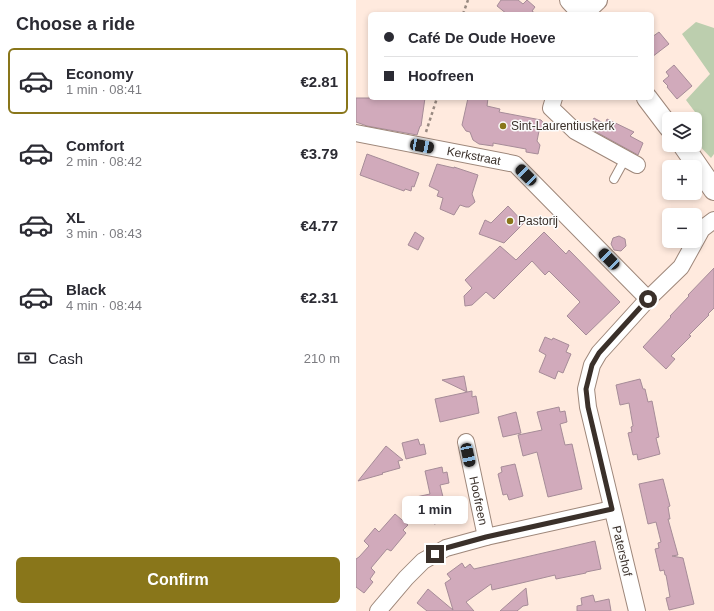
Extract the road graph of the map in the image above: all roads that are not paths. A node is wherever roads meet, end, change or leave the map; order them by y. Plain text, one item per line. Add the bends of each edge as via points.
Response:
1 (597, 0) edge
2 (579, 9) edge
3 (553, 100) edge
4 (649, 100) edge
5 (662, 118) edge
6 (356, 133) edge
7 (688, 152) edge
8 (631, 162) joint
9 (614, 180) dead end
10 (714, 190) edge
11 (714, 220) edge
12 (648, 299) junction
13 (466, 442) dead end
14 (612, 509) junction
15 (486, 537) junction
16 (378, 611) edge
17 (637, 611) edge

1 - 2 street
3 - 8 street via 551,108 575,132
4 - 5 street
6 - 12 street, Kerkstraat via 516,164
7 - 10 street
8 - 9 lane
11 - 12 street via 702,229 681,267
12 - 14 street, Patershof via 599,353 592,365 586,389
13 - 15 street, Hoofreen
14 - 15 street, Hoofreen
14 - 17 street, Patershof
15 - 16 street, Hoofreen via 446,548 423,561

